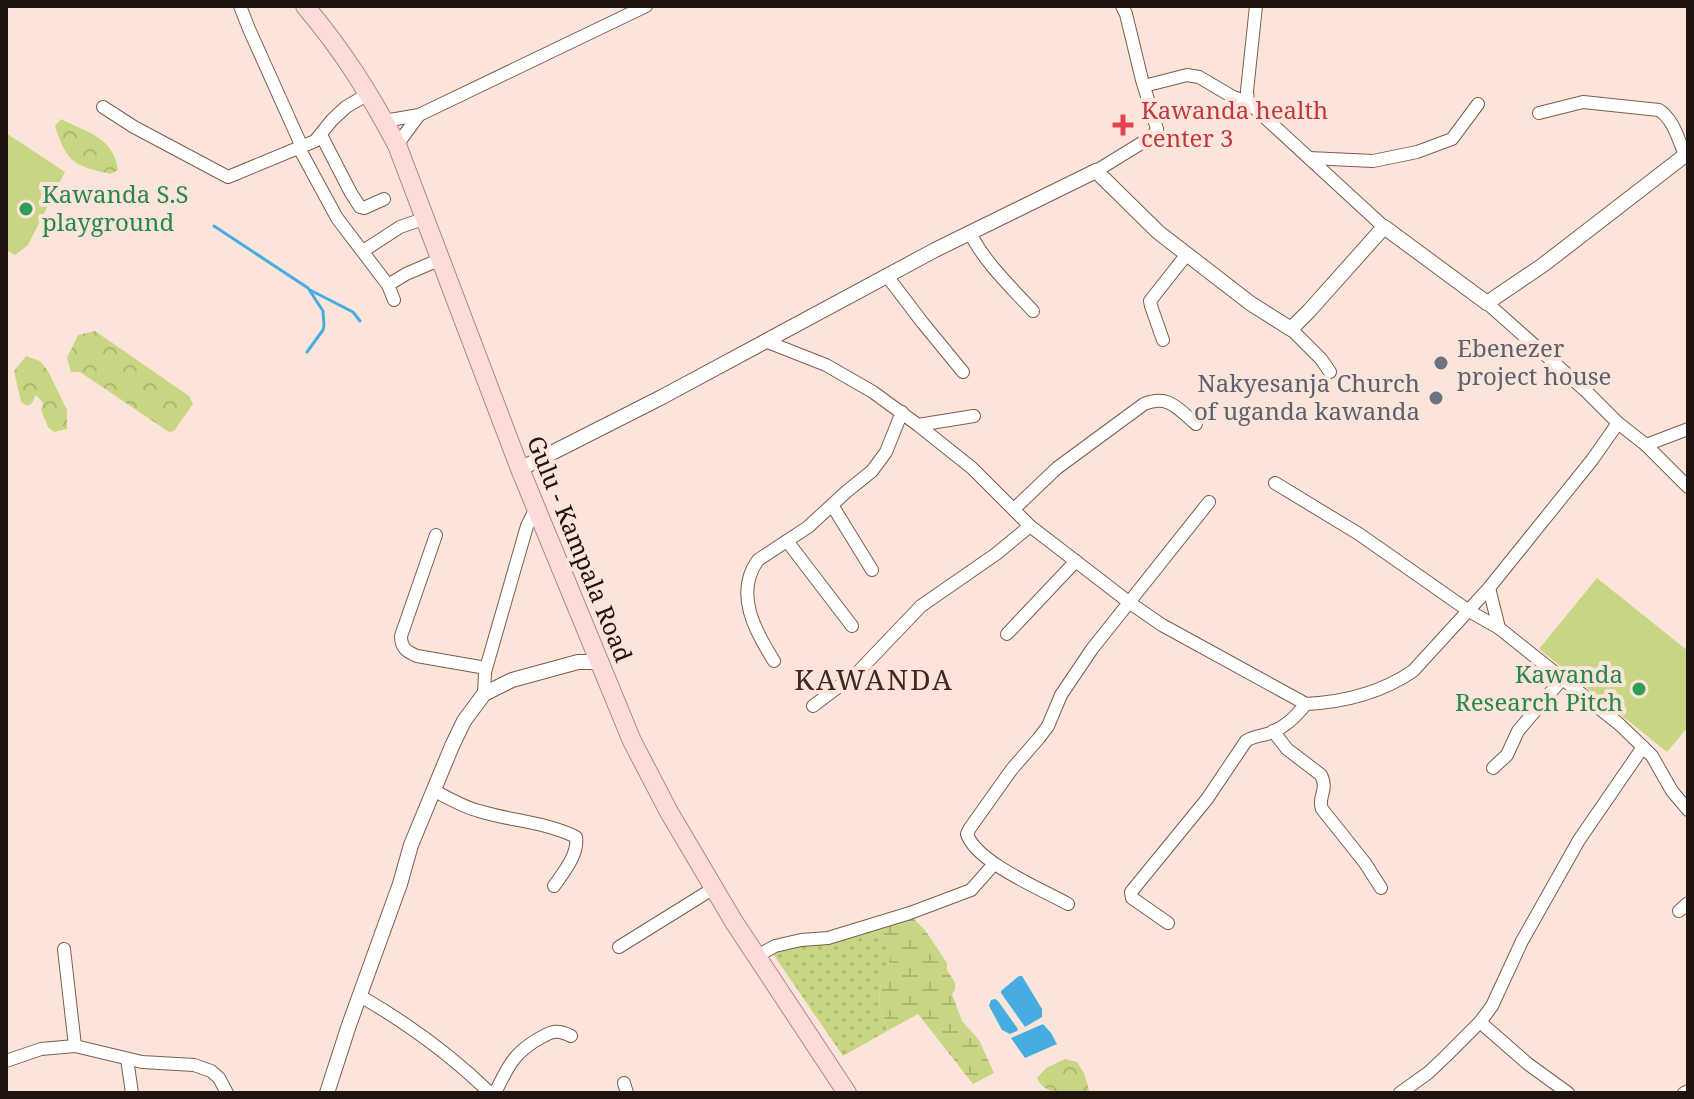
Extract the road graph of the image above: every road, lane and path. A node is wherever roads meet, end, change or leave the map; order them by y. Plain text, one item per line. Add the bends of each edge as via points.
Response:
1 (240, 6) edge
2 (305, 6) edge
3 (646, 6) edge
4 (1122, 6) edge
5 (1256, 6) edge
6 (1144, 86) junction
7 (368, 94) junction
8 (1248, 102) junction
9 (1478, 104) dead end
10 (103, 107) dead end
11 (1539, 113) dead end
12 (419, 115) junction
13 (384, 121) junction
14 (321, 135) junction
15 (397, 145) junction
16 (300, 148) junction
17 (1686, 154) edge
18 (1309, 158) junction
19 (1096, 171) junction
20 (384, 199) dead end
21 (426, 218) junction
22 (1384, 227) junction
23 (970, 233) junction
24 (363, 251) junction
25 (1187, 254) junction
26 (441, 259) junction
27 (887, 276) junction
28 (388, 285) junction
29 (394, 300) dead end
30 (1487, 303) junction
31 (1033, 311) dead end
32 (1291, 329) junction
33 (1163, 340) dead end
34 (765, 341) junction
35 (963, 372) dead end
36 (1330, 372) dead end
37 (902, 412) junction
38 (974, 416) dead end
39 (1618, 423) junction
40 (1196, 424) dead end
41 (918, 425) junction
42 (1688, 429) edge
43 (1646, 445) junction
44 (520, 469) junction
45 (1275, 483) dead end
46 (1688, 487) edge
47 (1209, 502) dead end
48 (832, 505) junction
49 (536, 508) junction
50 (1014, 509) junction
51 (1030, 526) junction
52 (436, 535) dead end
53 (787, 541) junction
54 (1076, 561) junction
55 (872, 570) dead end
56 (1489, 588) junction
57 (1130, 603) junction
58 (1469, 611) junction
59 (852, 626) dead end
60 (1499, 628) junction
61 (1007, 634) dead end
62 (774, 661) dead end
63 (599, 662) junction
64 (486, 668) junction
65 (1562, 679) junction
66 (484, 694) junction
67 (1306, 704) junction
68 (813, 706) dead end
69 (1273, 731) junction
70 (1643, 747) junction
71 (1493, 768) dead end
72 (433, 790) junction
73 (1688, 810) edge
74 (994, 864) junction
75 (554, 886) dead end
76 (714, 888) junction
77 (1381, 888) dead end
78 (1068, 904) dead end
79 (1168, 923) dead end
80 (619, 947) dead end
81 (64, 949) dead end
82 (757, 956) junction
83 (360, 996) junction
84 (1480, 1022) junction
85 (571, 1036) dead end
86 (75, 1046) junction
87 (127, 1059) junction
88 (6, 1061) edge
89 (132, 1093) edge
90 (227, 1093) edge
91 (327, 1093) edge
92 (493, 1093) edge
93 (847, 1093) edge
94 (1400, 1093) edge
95 (1568, 1093) edge

1 - 16 street
2 - 7 main road, Gulu - Kampala Road
3 - 12 street
4 - 6 street
5 - 8 street
6 - 8 street via 1187,75
6 - 19 street via 1156,132
7 - 13 main road, Gulu - Kampala Road
7 - 14 street via 346,107
8 - 18 street
9 - 18 street via 1455,136 1417,152 1373,161
10 - 16 street via 223,176
11 - 17 street via 1583,102 1659,110
12 - 13 street
12 - 15 street
13 - 15 main road, Gulu - Kampala Road
14 - 16 street
14 - 20 street via 360,207
15 - 21 main road, Gulu - Kampala Road
16 - 24 street via 337,218
17 - 30 street
18 - 22 street
19 - 23 street
19 - 25 street
21 - 24 street via 400,227
21 - 26 main road, Gulu - Kampala Road
22 - 30 street
22 - 32 street
23 - 27 street
23 - 31 street
24 - 28 street
25 - 32 street
25 - 33 street via 1150,301
26 - 28 street
26 - 44 main road, Gulu - Kampala Road
27 - 34 street
27 - 35 street
28 - 29 street
30 - 39 street
32 - 36 street
34 - 37 street via 826,365
34 - 44 street
37 - 41 street
37 - 48 street via 880,462
38 - 41 street
39 - 43 street
39 - 56 street
40 - 50 street via 1172,403 1144,404 1057,468
41 - 50 street
42 - 43 street
43 - 46 street
44 - 49 main road, Gulu - Kampala Road
45 - 58 street
47 - 57 street
48 - 53 street
48 - 55 street
49 - 63 main road, Gulu - Kampala Road
49 - 64 street
50 - 51 street
51 - 54 street
51 - 68 street via 921,606 858,672
52 - 64 street via 401,643 417,656
53 - 59 street
53 - 62 street via 758,560 748,585 752,620
54 - 57 street
54 - 61 street
56 - 58 street
56 - 60 street
57 - 67 street
57 - 74 street via 1061,695 1048,726 970,828 969,842
58 - 60 street
58 - 67 street via 1398,681 1355,697
60 - 65 street
63 - 66 street via 528,675
63 - 76 main road, Gulu - Kampala Road via 632,741
64 - 66 street
65 - 70 street
65 - 71 street
66 - 72 street via 464,721
67 - 69 street via 1293,720
69 - 77 street via 1321,775 1321,807
69 - 79 street via 1246,741 1194,816 1131,892
70 - 73 street
70 - 84 street via 1579,840
72 - 75 street via 478,811 576,837
72 - 83 street
74 - 78 street
74 - 82 street via 971,890 828,938 775,946
76 - 80 street
76 - 82 main road, Gulu - Kampala Road
81 - 86 street
82 - 93 main road, Gulu - Kampala Road
83 - 91 street
83 - 92 street via 389,1012
84 - 94 street
84 - 95 street
85 - 92 street via 553,1031 527,1045 511,1060
86 - 87 street
86 - 88 street via 41,1049
87 - 89 street
87 - 90 street via 194,1065 211,1071

